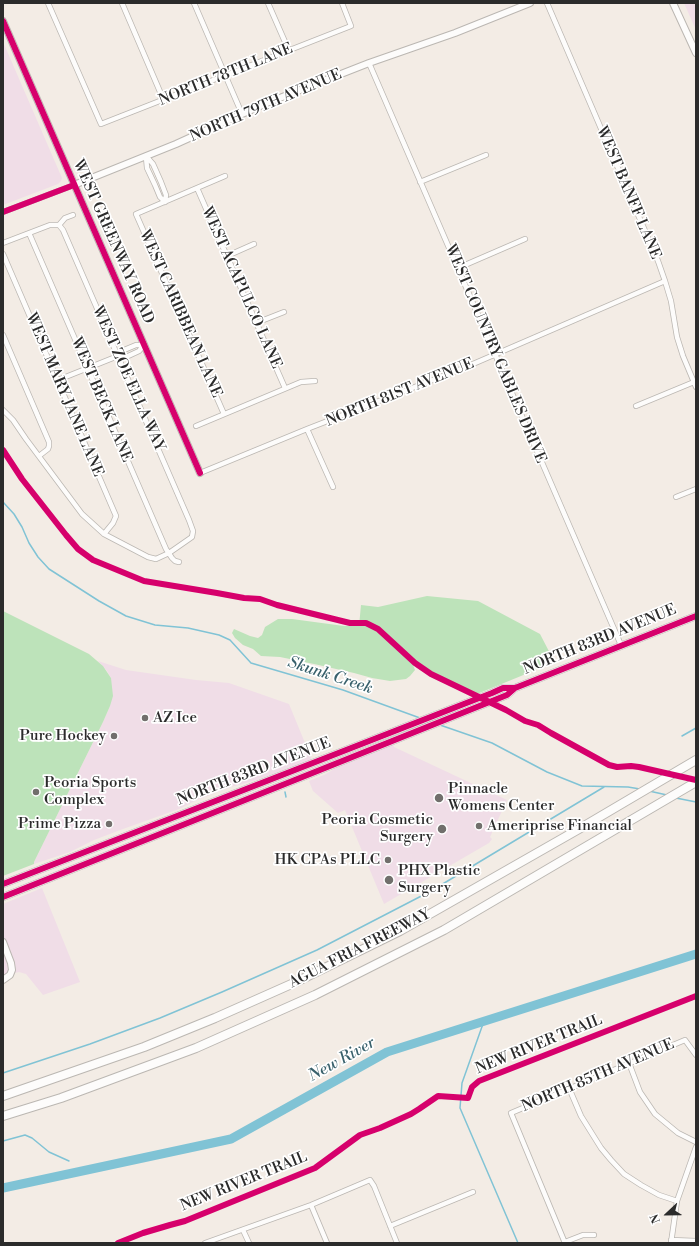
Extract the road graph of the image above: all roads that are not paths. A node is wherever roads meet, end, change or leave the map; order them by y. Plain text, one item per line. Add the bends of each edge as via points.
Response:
1 (48, 3) edge
2 (122, 3) edge
3 (194, 3) edge
4 (268, 3) edge
5 (342, 3) edge
6 (530, 3) edge
7 (547, 3) edge
8 (673, 3) edge
9 (3, 21) edge
10 (289, 51) junction
11 (696, 53) edge
12 (369, 63) junction
13 (226, 76) junction
14 (164, 101) junction
15 (242, 114) junction
16 (486, 155) dead end
17 (146, 156) junction
18 (225, 176) dead end
19 (420, 182) junction
20 (74, 185) junction
21 (197, 188) junction
22 (165, 202) junction
23 (3, 212) edge
24 (73, 215) dead end
25 (59, 225) junction
26 (29, 233) junction
27 (525, 239) dead end
28 (3, 243) edge
29 (254, 244) dead end
30 (3, 254) edge
31 (227, 256) junction
32 (458, 268) junction
33 (666, 281) junction
34 (284, 312) dead end
35 (256, 323) junction
36 (3, 335) edge
37 (144, 345) junction
38 (496, 355) junction
39 (118, 356) junction
40 (88, 368) junction
41 (58, 380) junction
42 (315, 381) dead end
43 (695, 384) edge
44 (285, 388) junction
45 (636, 406) dead end
46 (3, 410) edge
47 (224, 414) junction
48 (196, 426) dead end
49 (307, 429) junction
50 (39, 456) junction
51 (200, 473) joint
52 (333, 486) dead end
53 (696, 489) edge
54 (676, 497) dead end
55 (104, 534) junction
56 (169, 553) junction
57 (179, 562) dead end
58 (696, 616) edge
59 (621, 645) junction
60 (515, 688) junction
61 (692, 761) edge
62 (696, 782) edge
63 (3, 884) edge
64 (3, 897) edge
65 (3, 942) edge
66 (3, 980) edge
67 (696, 1055) edge
68 (629, 1063) junction
69 (90, 1066) junction
70 (569, 1088) junction
71 (3, 1090) edge
72 (3, 1096) edge
73 (3, 1116) edge
74 (696, 1142) edge
75 (696, 1147) edge
76 (473, 1192) dead end
77 (676, 1200) junction
78 (310, 1205) junction
79 (390, 1226) junction
80 (243, 1230) junction
81 (594, 1235) dead end
82 (696, 1241) edge
83 (671, 1242) edge
84 (205, 1243) edge
85 (249, 1243) edge
86 (327, 1243) edge
87 (397, 1243) edge
88 (565, 1243) edge

1 - 14 street, NORTH 78TH LANE via 101,124
2 - 14 street
3 - 13 street
4 - 10 street
5 - 10 street, NORTH 78TH LANE via 351,26
6 - 12 street, NORTH 79TH AVENUE
7 - 33 street, WEST BANFF LANE
8 - 11 street
9 - 20 street, WEST GREENWAY ROAD
10 - 13 street, NORTH 78TH LANE
12 - 15 street, NORTH 79TH AVENUE
12 - 19 street, WEST COUNTRY GABLES DRIVE
13 - 14 street, NORTH 78TH LANE
13 - 15 street
15 - 17 street, NORTH 79TH AVENUE
16 - 19 street
17 - 20 street, NORTH 79TH AVENUE
17 - 22 street via 147,168 160,197
18 - 21 street
19 - 32 street, WEST COUNTRY GABLES DRIVE
20 - 23 street, NORTH 79TH AVENUE
20 - 37 street, WEST GREENWAY ROAD
21 - 22 street
21 - 31 street, WEST ACAPULCO LANE
22 - 47 street, WEST CARIBBEAN LANE via 136,214
24 - 25 street via 65,218
25 - 26 street via 50,225
25 - 39 street, WEST ZOE ELLA WAY
26 - 28 street
26 - 40 street, WEST BECK LANE
27 - 32 street
29 - 31 street
30 - 41 street, WEST MARY JANE LANE
31 - 35 street, WEST ACAPULCO LANE
32 - 38 street, WEST COUNTRY GABLES DRIVE
33 - 38 street, NORTH 81ST AVENUE
33 - 43 street, WEST BANFF LANE via 677,338
34 - 35 street
35 - 44 street, WEST ACAPULCO LANE
36 - 50 street via 49,442 48,449
37 - 39 street via 124,350
37 - 51 street, WEST GREENWAY ROAD
38 - 49 street, NORTH 81ST AVENUE
38 - 59 street, WEST COUNTRY GABLES DRIVE
39 - 40 street
39 - 56 street, WEST ZOE ELLA WAY via 191,524 193,534 190,539
40 - 41 street
40 - 56 street, WEST BECK LANE
41 - 55 street, WEST MARY JANE LANE via 116,516
42 - 44 street via 301,382
43 - 45 street
44 - 47 street
46 - 50 street
47 - 48 street
49 - 51 street, NORTH 81ST AVENUE
49 - 52 street
50 - 55 street via 82,514
53 - 54 street
55 - 56 street via 153,559
56 - 57 street, WEST BECK LANE
58 - 59 main road, NORTH 83RD AVENUE
59 - 60 main road, NORTH 83RD AVENUE
60 - 63 main road, NORTH 83RD AVENUE via 504,688
60 - 64 main road, NORTH 83RD AVENUE via 507,695
61 - 69 highway, AGUA FRIA FREEWAY via 400,931 296,982 208,1021
62 - 73 highway, AGUA FRIA FREEWAY via 444,930 315,995 196,1048 61,1098
65 - 66 street via 12,972
67 - 68 street, NORTH 85TH AVENUE via 685,1040
68 - 70 street, NORTH 85TH AVENUE
68 - 74 street via 640,1092 655,1114 678,1134
69 - 71 highway
69 - 72 highway, AGUA FRIA FREEWAY
70 - 77 street via 581,1116 601,1148 624,1174 659,1195
70 - 88 street, NORTH 85TH AVENUE via 511,1112
75 - 77 street
76 - 79 street
77 - 83 street
78 - 79 street via 370,1180
78 - 80 street
78 - 86 street
79 - 87 street
80 - 84 street
80 - 85 street
81 - 88 street via 583,1235
82 - 83 street

